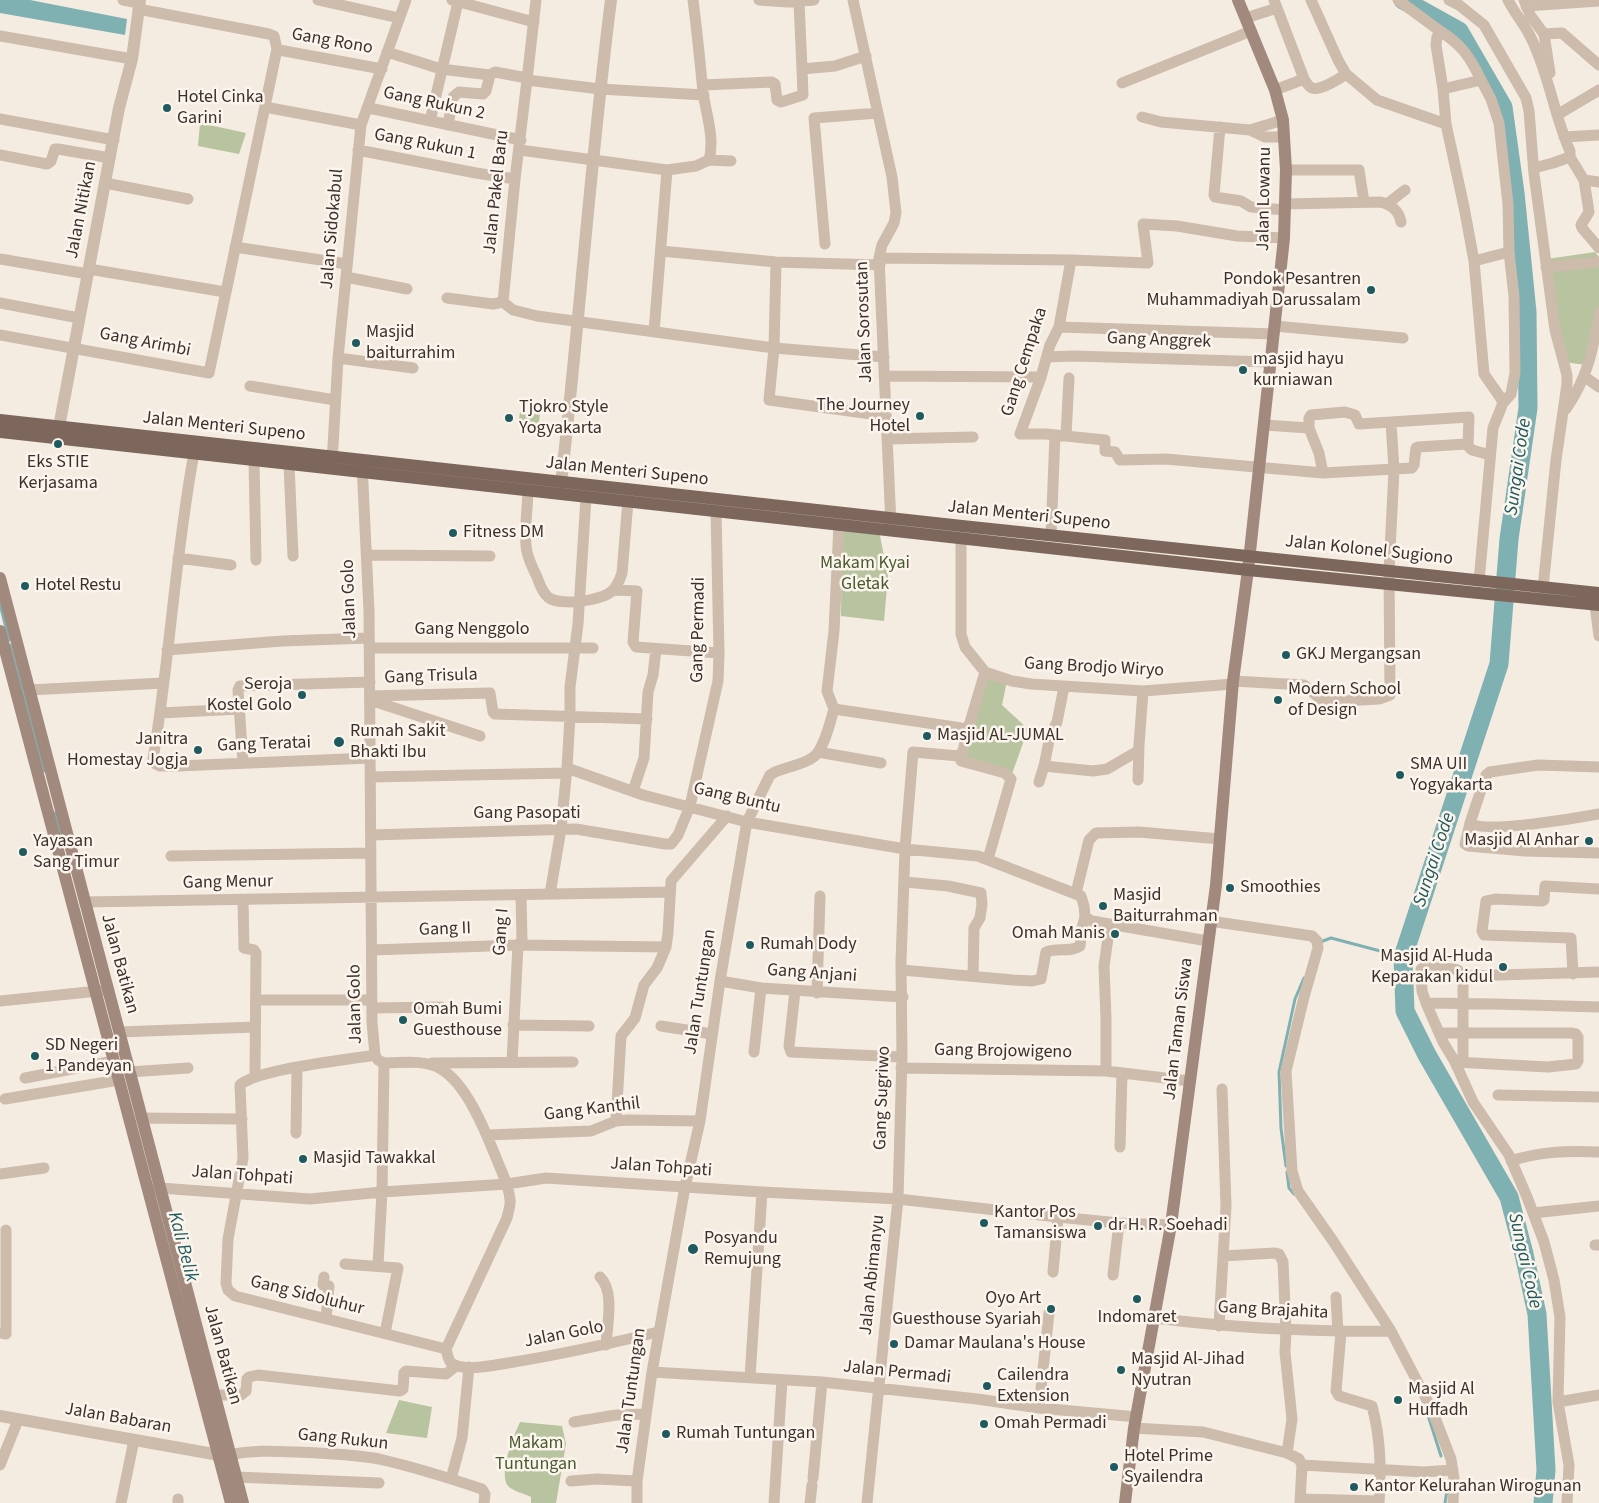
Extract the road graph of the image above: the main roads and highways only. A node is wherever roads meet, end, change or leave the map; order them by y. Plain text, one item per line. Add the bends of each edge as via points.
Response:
1 (1238, 0) edge
2 (0, 420) edge
3 (0, 432) edge
4 (332, 462) junction
5 (362, 466) junction
6 (561, 488) junction
7 (891, 524) junction
8 (1250, 556) junction
9 (1248, 570) junction
10 (0, 578) edge
11 (1482, 585) junction
12 (1598, 601) edge
13 (0, 631) edge
14 (53, 805) junction
15 (102, 991) junction
16 (154, 1190) junction
17 (224, 1455) junction
18 (231, 1503) edge
19 (243, 1503) edge
20 (1125, 1503) edge

1 - 8 main road, Jalan Lowanu via 1275,90 1282,120 1286,170 1284,238
2 - 4 main road, Jalan Menteri Supeno
3 - 4 main road, Jalan Menteri Supeno via 289,464
4 - 5 main road, Jalan Menteri Supeno
5 - 6 main road, Jalan Menteri Supeno
5 - 6 main road, Jalan Menteri Supeno via 528,490
6 - 7 main road, Jalan Menteri Supeno
6 - 7 main road, Jalan Menteri Supeno via 586,497 716,512 839,524
7 - 8 main road, Jalan Menteri Supeno
7 - 9 main road, Jalan Menteri Supeno via 961,538
8 - 9 main road, Jalan Taman Siswa
8 - 11 main road, Jalan Kolonel Sugiono
9 - 11 main road, Jalan Kolonel Sugiono via 1390,584
9 - 20 main road, Jalan Taman Siswa via 1233,683 1216,885 1171,1225
10 - 14 main road, Jalan Batikan via 29,690
11 - 12 main road
13 - 14 main road, Jalan Batikan
14 - 15 main road, Jalan Batikan
14 - 15 main road, Jalan Batikan via 85,902
15 - 16 main road, Jalan Batikan via 114,1061
15 - 16 main road, Jalan Batikan via 119,1032 142,1118
16 - 17 main road, Jalan Batikan
16 - 17 main road, Jalan Batikan via 214,1395
17 - 18 main road, Jalan Batikan
17 - 19 main road, Jalan Batikan via 236,1476

